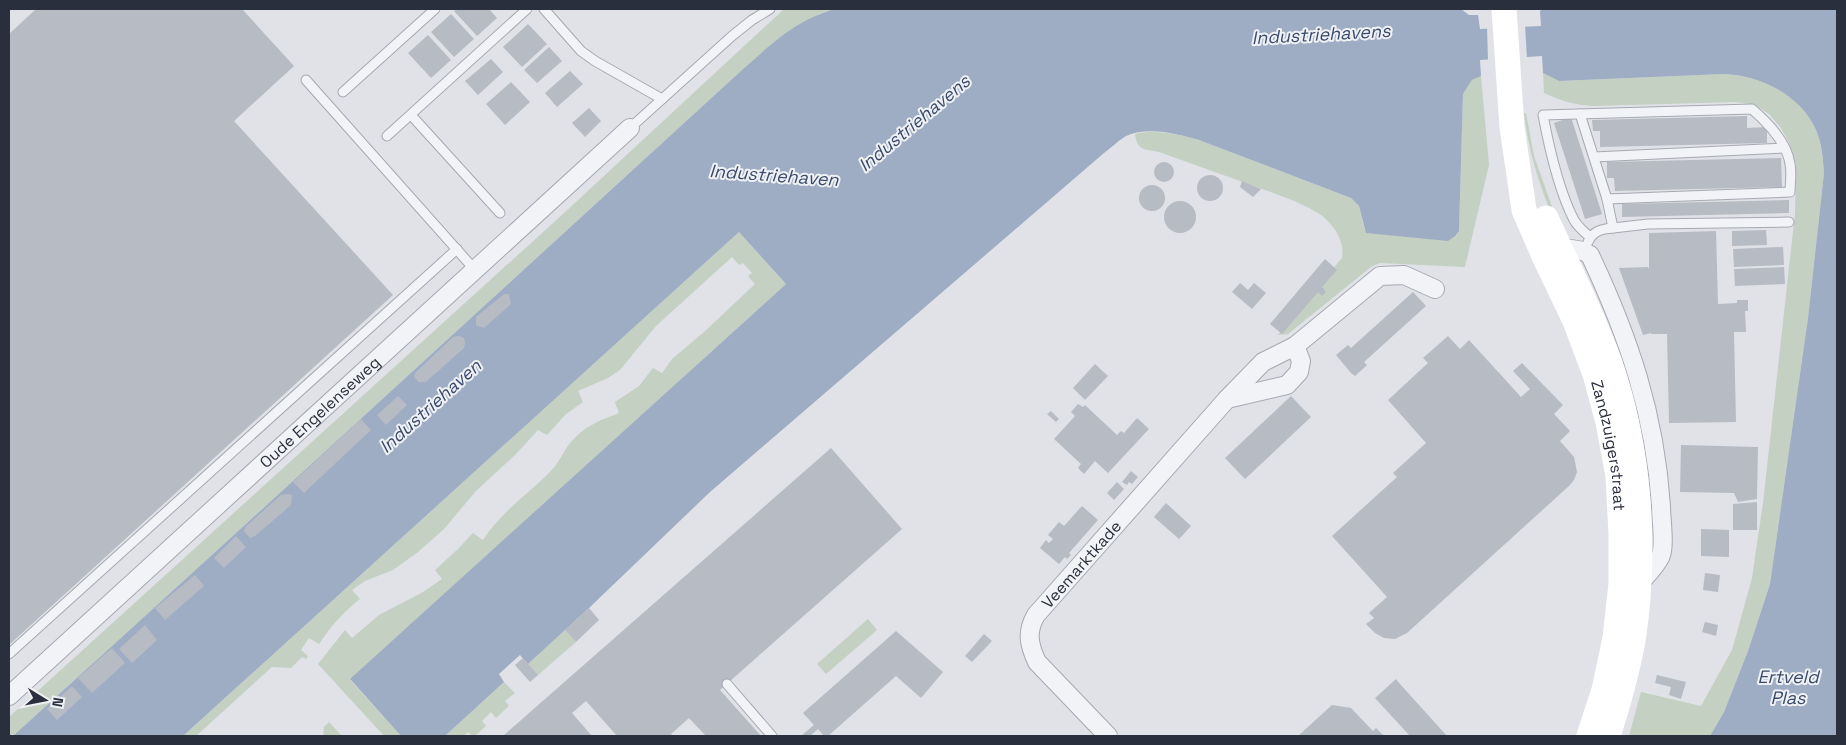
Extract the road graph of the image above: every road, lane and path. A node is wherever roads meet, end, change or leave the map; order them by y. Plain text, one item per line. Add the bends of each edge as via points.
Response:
1 (435, 9) edge
2 (527, 9) edge
3 (544, 9) edge
4 (770, 9) edge
5 (1504, 16) edge
6 (306, 80) dead end
7 (343, 92) dead end
8 (662, 99) junction
9 (1580, 114) junction
10 (411, 115) junction
11 (630, 128) joint
12 (386, 136) dead end
13 (1784, 148) junction
14 (1594, 157) junction
15 (1519, 167) junction
16 (1607, 199) junction
17 (500, 213) dead end
18 (1789, 222) dead end
19 (1613, 228) junction
20 (1577, 245) junction
21 (456, 249) junction
22 (476, 270) junction
23 (1435, 289) dead end
24 (1295, 346) junction
25 (1227, 400) junction
26 (9, 654) edge
27 (727, 684) dead end
28 (9, 696) edge
29 (772, 736) edge
30 (1108, 736) edge
31 (1589, 736) edge
32 (1608, 736) edge

1 - 7 lane
2 - 10 lane
3 - 8 lane via 581,51
4 - 8 lane via 732,36
5 - 15 main road, Zandzuigerstraat via 1512,127
6 - 21 lane
8 - 11 lane
9 - 13 lane, Zandzuigerstraat via 1752,110 1765,120
9 - 14 lane
9 - 20 lane, Zandzuigerstraat via 1543,115 1547,139 1574,220
10 - 12 lane
10 - 17 lane
11 - 22 street, Oude Engelenseweg
13 - 14 lane
13 - 16 lane, Zandzuigerstraat via 1790,165 1790,192
14 - 16 lane
15 - 20 main road, Zandzuigerstraat via 1540,205
15 - 31 main road, Zandzuigerstraat via 1524,210 1575,321 1595,374 1618,476 1621,584 1615,638 1604,690
16 - 19 lane
18 - 19 lane via 1648,224
19 - 20 lane via 1599,229
20 - 32 main road, Zandzuigerstraat via 1591,314 1625,418 1635,475 1639,534 1632,641
21 - 22 lane
21 - 26 lane
22 - 28 street, Oude Engelenseweg
23 - 24 street, Veemarktkade via 1404,275 1380,276
24 - 25 street, Veemarktkade via 1263,362
24 - 25 street via 1301,361 1299,372 1287,385
25 - 30 street, Veemarktkade via 1032,623 1030,648 1038,662
27 - 29 lane

